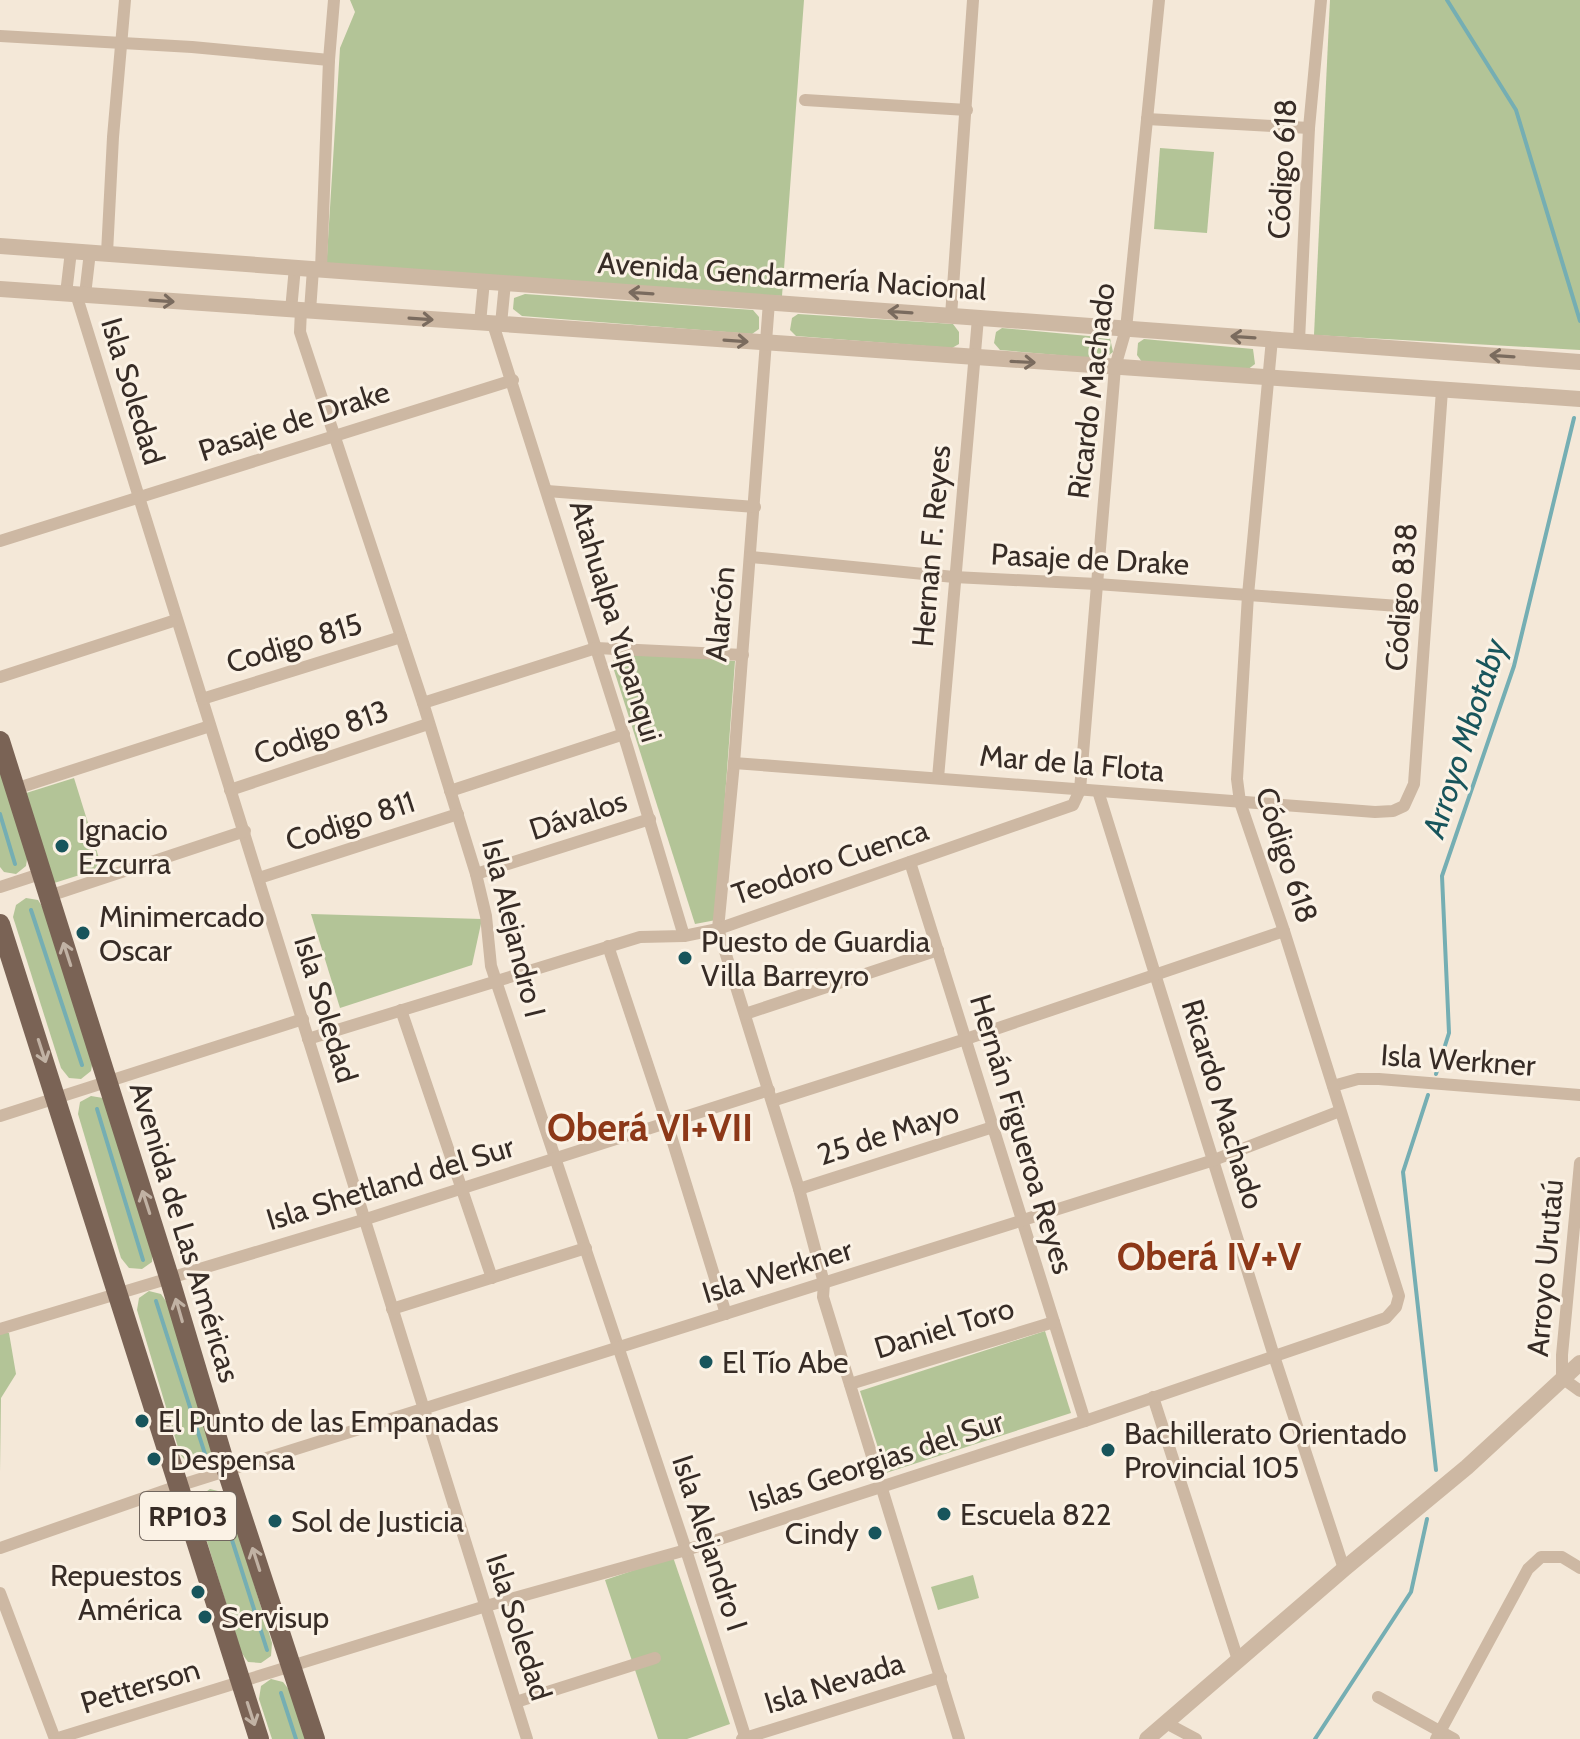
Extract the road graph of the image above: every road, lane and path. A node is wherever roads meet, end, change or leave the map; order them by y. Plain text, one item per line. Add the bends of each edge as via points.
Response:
1 (125, 0) edge
2 (334, 0) edge
3 (973, 0) edge
4 (1159, 0) edge
5 (1321, 0) edge
6 (0, 36) edge
7 (122, 43) junction
8 (330, 66) junction
9 (805, 100) dead end
10 (967, 110) junction
11 (1147, 119) junction
12 (1309, 128) junction
13 (0, 246) edge
14 (71, 251) junction
15 (98, 253) junction
16 (295, 267) junction
17 (317, 269) junction
18 (484, 281) junction
19 (505, 283) junction
20 (0, 289) edge
21 (76, 294) junction
22 (769, 302) junction
23 (301, 310) junction
24 (951, 316) junction
25 (978, 318) junction
26 (491, 323) junction
27 (1126, 329) junction
28 (1272, 339) junction
29 (1299, 341) junction
30 (767, 343) junction
31 (974, 359) junction
32 (1580, 362) edge
33 (1115, 367) junction
34 (1267, 378) junction
35 (513, 380) junction
36 (1442, 390) junction
37 (1580, 399) edge
38 (335, 435) junction
39 (547, 491) junction
40 (139, 498) junction
41 (755, 507) junction
42 (0, 541) edge
43 (751, 557) junction
44 (954, 577) junction
45 (1097, 584) junction
46 (1248, 595) junction
47 (1426, 608) junction
48 (176, 620) junction
49 (401, 637) junction
50 (596, 648) junction
51 (743, 655) junction
52 (0, 677) edge
53 (202, 699) junction
54 (423, 703) junction
55 (428, 724) junction
56 (210, 726) junction
57 (624, 734) junction
58 (0, 741) edge
59 (734, 763) junction
60 (938, 778) junction
61 (15, 789) junction
62 (230, 790) junction
63 (1080, 790) junction
64 (450, 791) junction
65 (1098, 791) junction
66 (1240, 802) junction
67 (1404, 806) joint
68 (458, 814) junction
69 (650, 819) junction
70 (245, 831) junction
71 (910, 862) junction
72 (40, 874) junction
73 (476, 874) junction
74 (259, 878) junction
75 (0, 887) edge
76 (49, 896) junction
77 (0, 924) edge
78 (718, 929) junction
79 (1284, 931) junction
80 (684, 936) junction
81 (608, 946) junction
82 (938, 950) junction
83 (1156, 975) junction
84 (497, 980) junction
85 (401, 1010) junction
86 (745, 1014) junction
87 (303, 1019) junction
88 (308, 1039) junction
89 (966, 1039) junction
90 (108, 1082) junction
91 (1333, 1086) junction
92 (770, 1095) junction
93 (1580, 1095) edge
94 (57, 1098) junction
95 (1340, 1111) junction
96 (0, 1116) edge
97 (667, 1123) junction
98 (993, 1127) junction
99 (555, 1159) junction
100 (1214, 1160) junction
101 (1580, 1163) edge
102 (461, 1189) junction
103 (799, 1189) junction
104 (363, 1220) junction
105 (1023, 1222) junction
106 (586, 1248) junction
107 (169, 1277) junction
108 (492, 1278) junction
109 (824, 1283) junction
110 (117, 1292) junction
111 (392, 1309) junction
112 (726, 1314) junction
113 (1386, 1318) joint
114 (1054, 1322) junction
115 (0, 1329) edge
116 (619, 1348) junction
117 (1274, 1356) junction
118 (1580, 1363) edge
119 (1562, 1378) junction
120 (850, 1384) junction
121 (1580, 1391) edge
122 (1153, 1397) junction
123 (422, 1408) junction
124 (1085, 1421) junction
125 (227, 1471) junction
126 (881, 1485) junction
127 (178, 1486) junction
128 (0, 1548) edge
129 (686, 1550) junction
130 (1580, 1568) edge
131 (1344, 1569) junction
132 (0, 1593) edge
133 (486, 1606) junction
134 (655, 1658) dead end
135 (1238, 1660) junction
136 (291, 1667) junction
137 (941, 1677) junction
138 (241, 1682) junction
139 (1378, 1697) dead end
140 (516, 1702) junction
141 (1166, 1723) junction
142 (1438, 1735) edge
143 (55, 1739) edge
144 (259, 1739) edge
145 (315, 1739) edge
146 (527, 1739) edge
147 (745, 1739) edge
148 (959, 1739) edge
149 (1147, 1739) edge
150 (1196, 1739) edge
151 (1454, 1739) edge

1 - 7 street
2 - 8 street
3 - 10 street
4 - 11 street, Ricardo Machado
5 - 12 street, Código 618
6 - 7 street
7 - 8 street
7 - 15 street
8 - 17 street
9 - 10 street
10 - 24 street
11 - 12 street
11 - 27 street, Ricardo Machado
12 - 29 street, Código 618
13 - 14 street, Avenida Gendarmería Nacional
14 - 15 street, Avenida Gendarmería Nacional
14 - 21 street
15 - 16 street, Avenida Gendarmería Nacional
15 - 21 street
16 - 17 street, Avenida Gendarmería Nacional
16 - 23 street
17 - 18 street, Avenida Gendarmería Nacional
17 - 23 street
18 - 19 street, Avenida Gendarmería Nacional
18 - 26 street
22 -> 19 street, Avenida Gendarmería Nacional
19 - 26 street
20 - 21 street
21 -> 23 street
21 - 40 street, Isla Soledad
24 -> 22 street, Avenida Gendarmería Nacional
22 - 30 street, Alarcón
23 -> 26 street
23 - 38 street, Isla Alejandro I via 300,332
24 - 25 street, Avenida Gendarmería Nacional
25 - 27 street, Avenida Gendarmería Nacional
25 - 31 street, Hernan F. Reyes
26 -> 30 street
26 - 35 street, Atahualpa Yupanqui
28 -> 27 street, Avenida Gendarmería Nacional
27 - 33 street, Ricardo Machado
28 - 29 street, Avenida Gendarmería Nacional
28 - 34 street, Código 618
32 -> 29 street, Avenida Gendarmería Nacional
30 - 31 street
30 - 41 street, Alarcón
31 -> 33 street
31 - 44 street, Hernan F. Reyes
33 - 34 street
33 - 45 street, Ricardo Machado
34 - 36 street
34 - 46 street, Código 618
35 - 38 street, Pasaje de Drake
35 - 39 street, Atahualpa Yupanqui
36 - 37 street
36 - 47 street, Código 838
38 - 40 street, Pasaje de Drake
38 - 49 street, Isla Alejandro I
39 - 41 street
39 - 50 street, Atahualpa Yupanqui
40 - 42 street, Pasaje de Drake
40 - 48 street, Isla Soledad
41 - 43 street, Alarcón
43 - 44 street, Pasaje de Drake
43 - 51 street, Alarcón
44 - 45 street, Pasaje de Drake
44 - 60 street, Hernan F. Reyes
45 - 46 street, Pasaje de Drake
45 - 63 street, Ricardo Machado
46 - 47 street, Pasaje de Drake
46 - 66 street, Código 618
47 - 67 street, Código 838 via 1414,784
48 - 52 street
48 - 53 street, Isla Soledad
49 - 53 street, Codigo 815
49 - 54 street, Isla Alejandro I
50 - 51 street
50 - 54 street
50 - 57 street, Atahualpa Yupanqui
51 - 59 street, Alarcón
53 - 56 street, Isla Soledad
54 - 55 street, Isla Alejandro I
55 - 62 street, Codigo 813
55 - 64 street, Isla Alejandro I
56 - 61 street
56 - 62 street, Isla Soledad
57 - 64 street
57 - 69 street, Atahualpa Yupanqui
58 - 61 main road, Avenida de Las Américas / RP103
59 - 60 street, Mar de la Flota
59 - 78 street, Alarcón
60 - 63 street, Mar de la Flota
61 - 72 main road, Avenida de Las Américas / RP103
62 - 70 street, Isla Soledad
63 - 65 street, Mar de la Flota
63 - 71 street, Teodoro Cuenca via 1073,805
64 - 68 street, Isla Alejandro I
65 - 66 street, Mar de la Flota
65 - 83 street, Ricardo Machado
66 - 67 street, Mar de la Flota via 1375,812
66 - 79 street, Código 618
68 - 73 street, Isla Alejandro I
68 - 74 street, Codigo 811
69 - 73 street, Dávalos
69 - 80 street, Atahualpa Yupanqui
70 - 74 street, Isla Soledad
70 - 76 street
71 - 78 street, Teodoro Cuenca
71 - 82 street, Hernán Figueroa Reyes
72 - 75 street
72 - 76 main road, Avenida de Las Américas / RP103
73 - 84 street, Isla Alejandro I
74 - 87 street, Isla Soledad
90 -> 76 main road, Avenida de Las Américas / RP103
77 -> 94 main road, RP103
78 - 80 street, Teodoro Cuenca
78 - 86 street
79 - 83 street, Isla Shetland del Sur
79 - 91 street, Código 618
80 - 81 street, Teodoro Cuenca via 640,937
81 - 84 street, Teodoro Cuenca
81 - 97 street
82 - 86 street
82 - 89 street, Hernán Figueroa Reyes
83 - 89 street, Isla Shetland del Sur
83 - 100 street, Ricardo Machado
84 - 85 street, Teodoro Cuenca
84 - 99 street, Isla Alejandro I
85 - 88 street, Teodoro Cuenca
85 - 102 street
86 - 92 street
87 - 88 street, Isla Soledad
87 - 90 street
88 - 104 street, Isla Soledad
89 - 92 street, Isla Shetland del Sur
89 - 98 street, Hernán Figueroa Reyes
90 - 94 street
107 -> 90 main road, Avenida de Las Américas / RP103
91 - 93 street, Isla Werkner via 1379,1079
91 - 95 street, Código 618
92 - 97 street, Isla Shetland del Sur
92 - 103 street
94 - 96 street
94 - 110 main road, RP103
95 - 100 street, Isla Werkner
95 - 113 street, Código 618 via 1399,1296
97 - 99 street, Isla Shetland del Sur
97 - 112 street
98 - 103 street, 25 de Mayo
98 - 105 street, Hernán Figueroa Reyes
99 - 102 street, Isla Shetland del Sur
99 - 106 street, Isla Alejandro I
100 - 105 street, Isla Werkner
100 - 117 street, Ricardo Machado
101 - 119 street, Arroyo Urutaú
102 - 104 street, Isla Shetland del Sur
102 - 108 street
103 - 109 street
104 - 107 street, Isla Shetland del Sur
104 - 111 street, Isla Soledad
105 - 109 street, Isla Werkner
105 - 114 street, Hernán Figueroa Reyes
106 - 108 street
106 - 116 street, Isla Alejandro I
107 - 110 street, Isla Shetland del Sur
125 -> 107 main road, Avenida de Las Américas / RP103
108 - 111 street
109 - 112 street, Isla Werkner
109 - 120 street via 823,1297
110 - 115 street, Isla Shetland del Sur
110 - 127 main road, RP103
111 - 123 street, Isla Soledad
112 - 116 street, Isla Werkner
113 - 117 street, Islas Georgias del Sur
114 - 120 street, Daniel Toro
114 - 124 street, Hernán Figueroa Reyes
116 - 123 street, Isla Werkner
116 - 129 street, Isla Alejandro I
117 - 122 street, Islas Georgias del Sur
117 - 131 street, Ricardo Machado
118 - 119 street
119 - 121 street
119 - 131 street via 1467,1467
120 - 126 street
122 - 124 street, Islas Georgias del Sur
122 - 135 street
123 - 125 street, Isla Werkner
123 - 133 street, Isla Soledad
124 - 126 street, Islas Georgias del Sur
125 - 127 street, Isla Werkner
136 -> 125 main road, Avenida de Las Américas / RP103
126 - 129 street, Islas Georgias del Sur
126 - 137 street
127 - 128 street, Isla Werkner
127 - 138 main road, RP103
129 - 133 street, Islas Georgias del Sur
129 - 147 street, Isla Alejandro I
130 - 142 street via 1562,1557 1541,1557 1528,1569
131 - 135 street
132 - 143 street
133 - 136 street, Islas Georgias del Sur
133 - 140 street, Isla Soledad
134 - 140 street
135 - 141 street
136 - 138 street, Islas Georgias del Sur
136 - 145 main road, Avenida de Las Américas / RP103
137 - 147 street, Isla Nevada
137 - 148 street
138 - 143 street, Petterson
138 -> 144 main road, RP103
139 - 142 street
140 - 146 street, Isla Soledad
141 - 149 street
141 - 150 street
142 - 151 street

